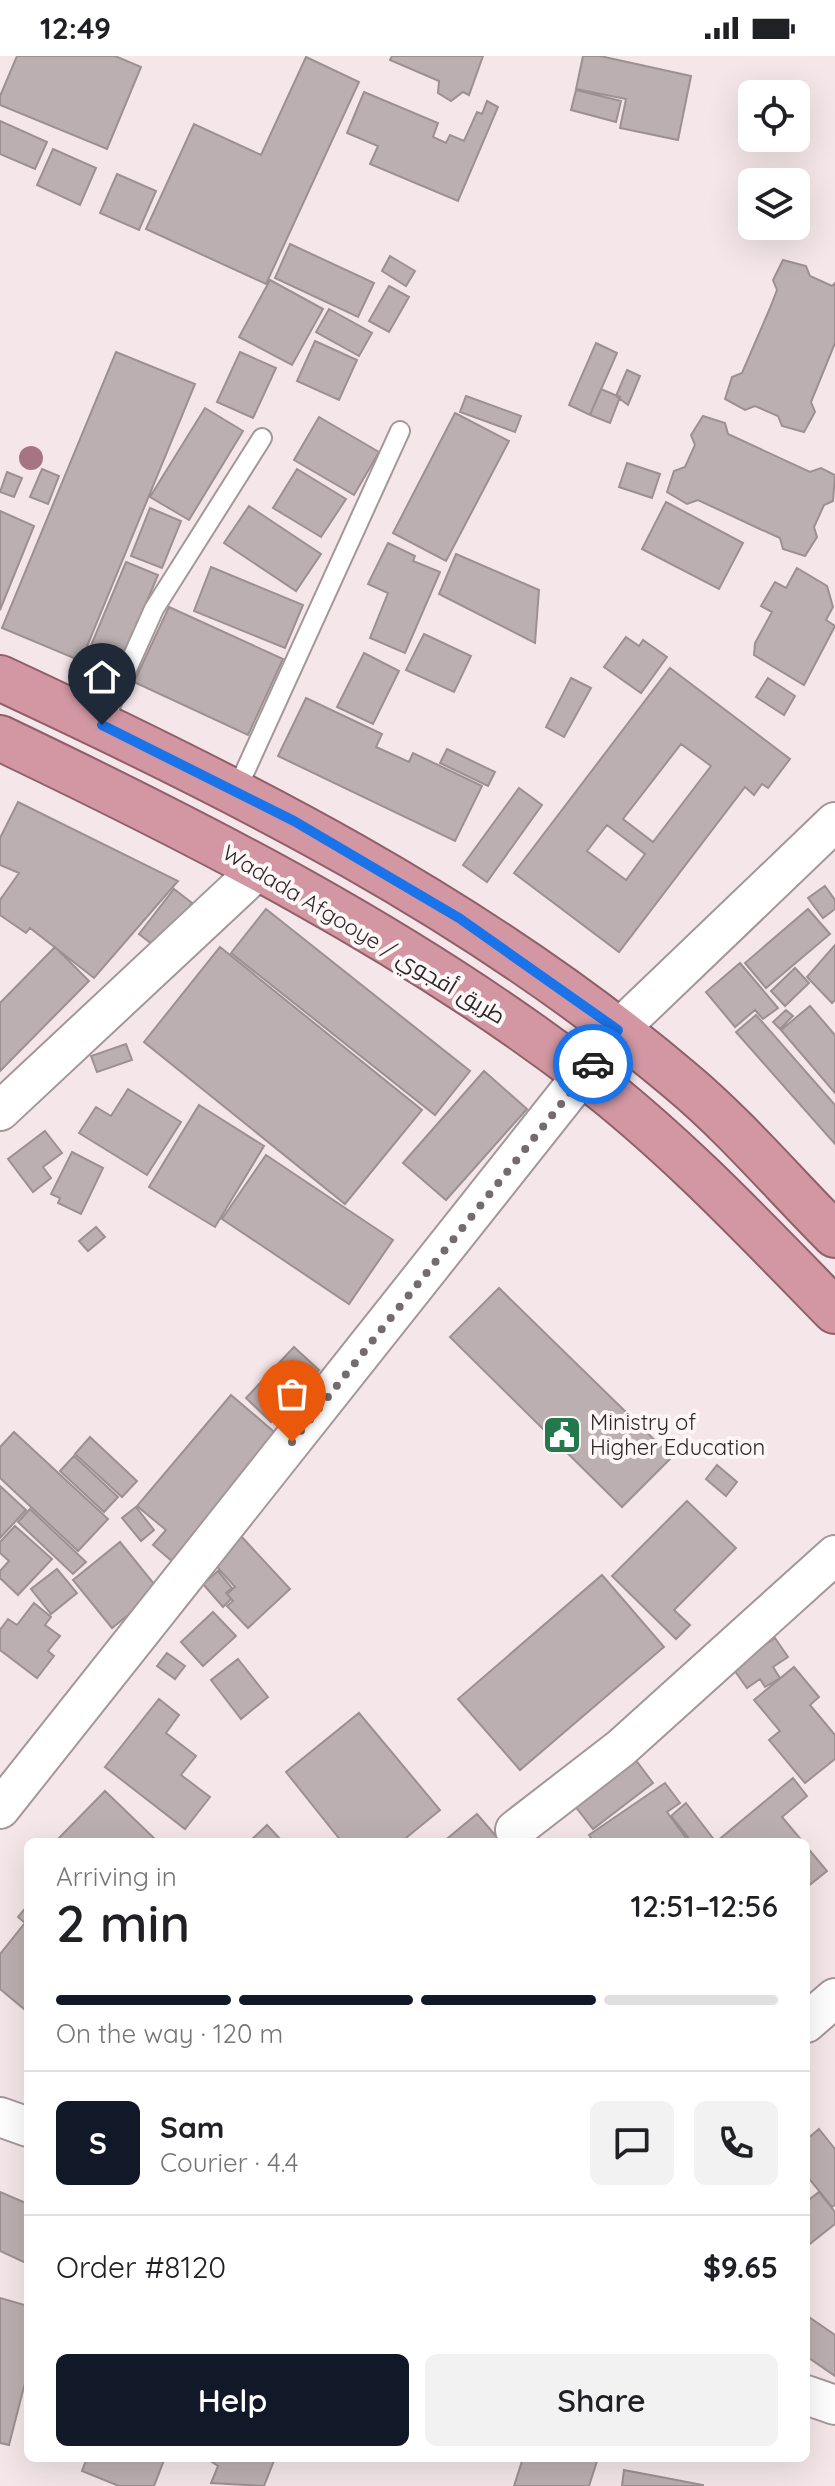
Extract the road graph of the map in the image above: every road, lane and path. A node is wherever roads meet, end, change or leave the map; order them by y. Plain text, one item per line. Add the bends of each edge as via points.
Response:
1 (400, 431) dead end
2 (262, 438) dead end
3 (0, 678) edge
4 (102, 725) junction
5 (0, 738) edge
6 (236, 791) junction
7 (835, 822) edge
8 (261, 867) junction
9 (618, 1030) junction
10 (584, 1075) junction
11 (0, 1111) edge
12 (835, 1235) edge
13 (835, 1311) edge
14 (835, 1555) edge
15 (0, 1809) edge
16 (515, 1830) dead end
17 (0, 2117) edge
18 (24, 2126) edge
19 (810, 2396) edge
20 (835, 2405) edge

1 - 6 lane
2 - 4 lane via 154,609
3 - 4 highway
4 - 6 highway
5 - 8 highway, Wadada Afgooye / طريق أفجوي
6 - 9 highway via 459,918
7 - 9 street
8 - 10 highway, Wadada Afgooye / طريق أفجوي via 449,981
8 - 11 street
9 - 10 street
9 - 12 highway via 684,1083
10 - 13 highway, Wadada Afgooye / طريق أفجوي via 682,1157
10 - 15 street
14 - 16 street via 621,1748
17 - 18 street
19 - 20 street

